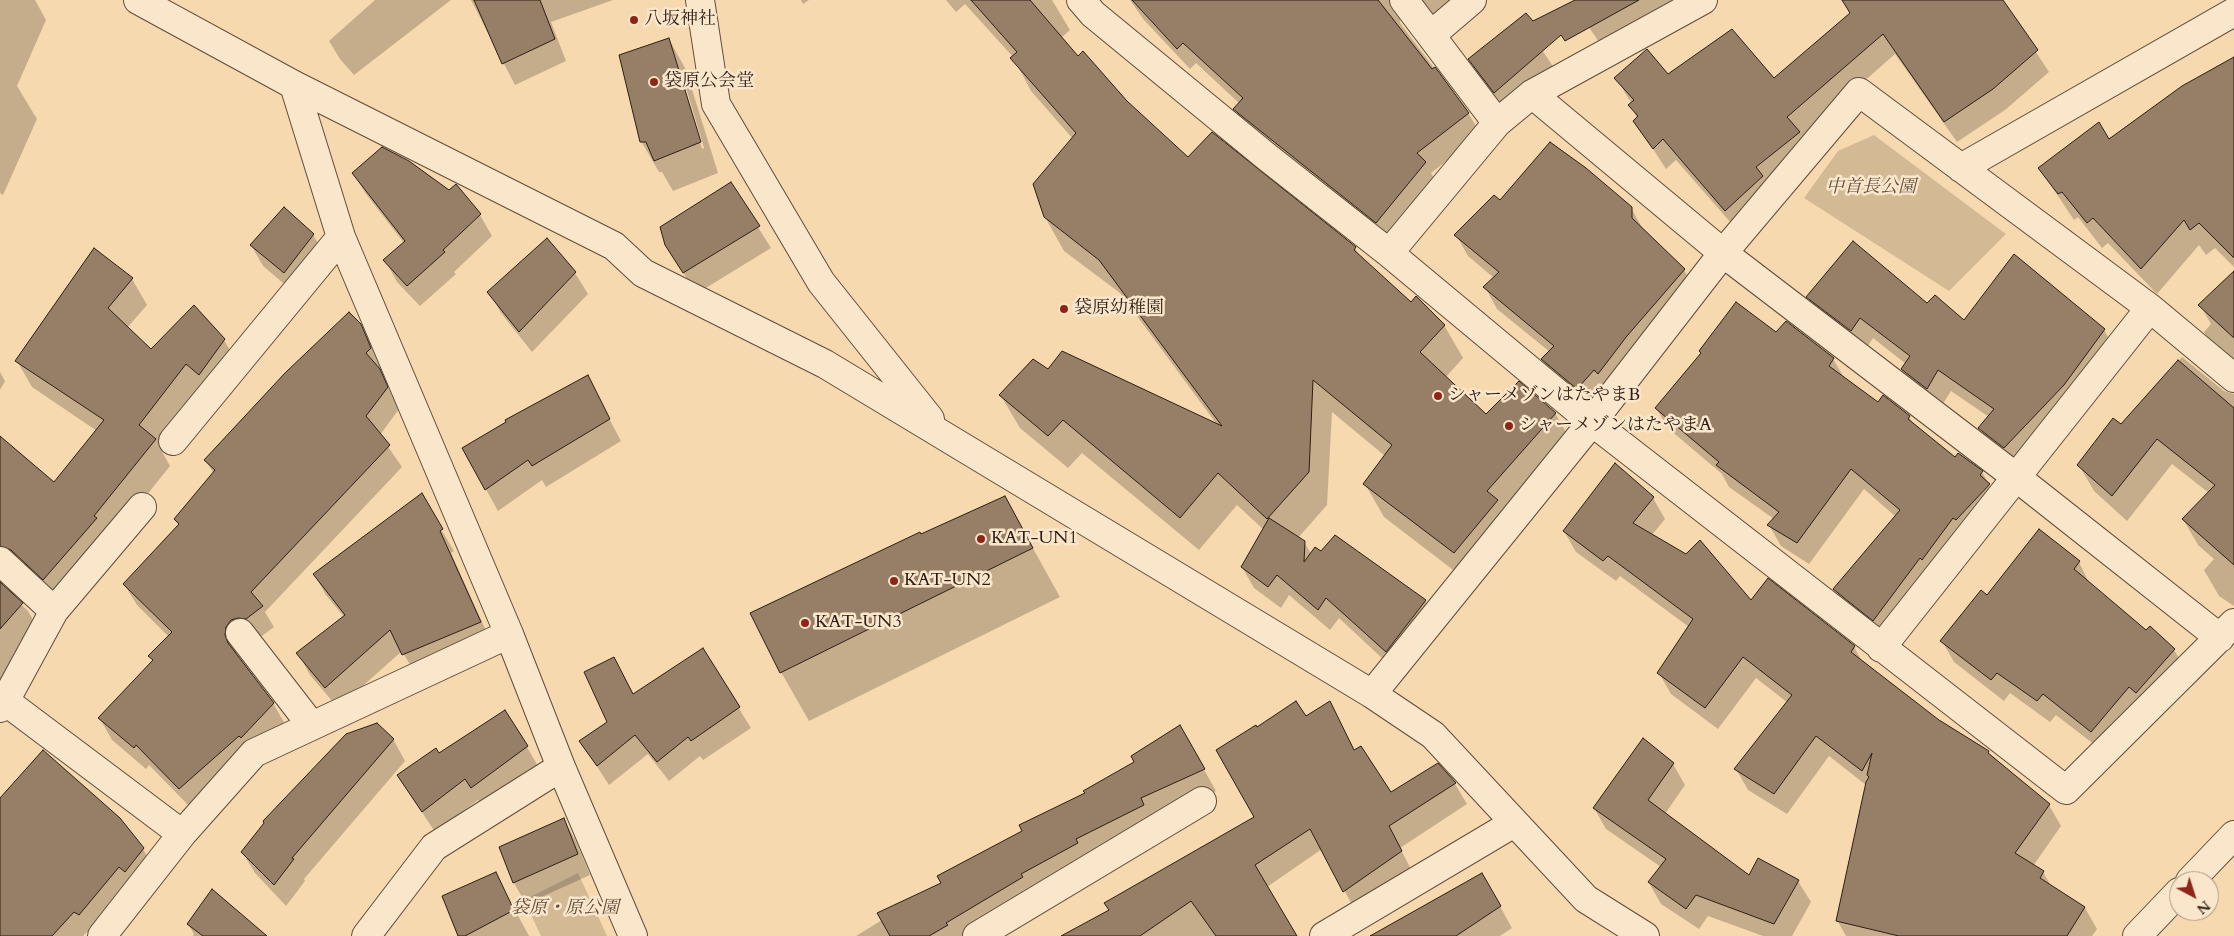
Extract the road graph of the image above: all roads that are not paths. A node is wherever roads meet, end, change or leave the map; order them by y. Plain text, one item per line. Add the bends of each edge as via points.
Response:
1 (138, 0) edge
2 (700, 0) edge
3 (1080, 0) edge
4 (1404, 0) edge
5 (1472, 0) edge
6 (1703, 0) edge
7 (2229, 0) edge
8 (2234, 7) edge
9 (2234, 12) edge
10 (1430, 35) junction
11 (294, 85) junction
12 (1532, 94) junction
13 (1497, 123) junction
14 (1960, 168) junction
15 (341, 237) junction
16 (1389, 253) junction
17 (1723, 253) junction
18 (2150, 308) junction
19 (2234, 378) edge
20 (1592, 422) junction
21 (940, 432) junction
22 (172, 441) dead end
23 (2016, 477) junction
24 (142, 507) dead end
25 (0, 561) edge
26 (54, 611) junction
27 (2227, 630) edge
28 (240, 634) dead end
29 (509, 634) junction
30 (1881, 648) junction
31 (1372, 694) junction
32 (3, 704) edge
33 (312, 726) junction
34 (561, 767) junction
35 (1202, 801) dead end
36 (1514, 823) junction
37 (182, 834) junction
38 (2234, 835) edge
39 (2200, 871) edge
40 (2169, 902) edge
41 (102, 936) edge
42 (366, 936) edge
43 (633, 936) edge
44 (976, 936) edge
45 (1324, 936) edge
46 (1645, 936) edge
47 (2137, 936) edge

1 - 11 street
2 - 21 street via 716,104 821,282
3 - 16 street via 1244,138
4 - 10 street
5 - 10 street
6 - 12 street
7 - 8 street
9 - 14 street
10 - 13 street
11 - 15 street
11 - 21 street via 614,246 643,273 825,364
12 - 13 street
12 - 17 street
13 - 16 street
14 - 17 street via 1859,92
14 - 18 street
15 - 22 street
15 - 29 street
16 - 20 street
17 - 20 street
17 - 23 street
18 - 19 street
18 - 23 street
20 - 30 street
20 - 31 street
21 - 31 street
23 - 27 street
23 - 30 street
24 - 26 street
25 - 26 street
26 - 32 street
27 - 30 street via 2066,790
28 - 33 street
29 - 33 street
29 - 34 street
31 - 36 street via 1433,735
32 - 37 street
33 - 37 street via 254,753
34 - 42 street via 434,847
34 - 43 street
35 - 44 street
36 - 45 street
36 - 46 street via 1586,899
37 - 41 street
38 - 39 street
40 - 47 street

